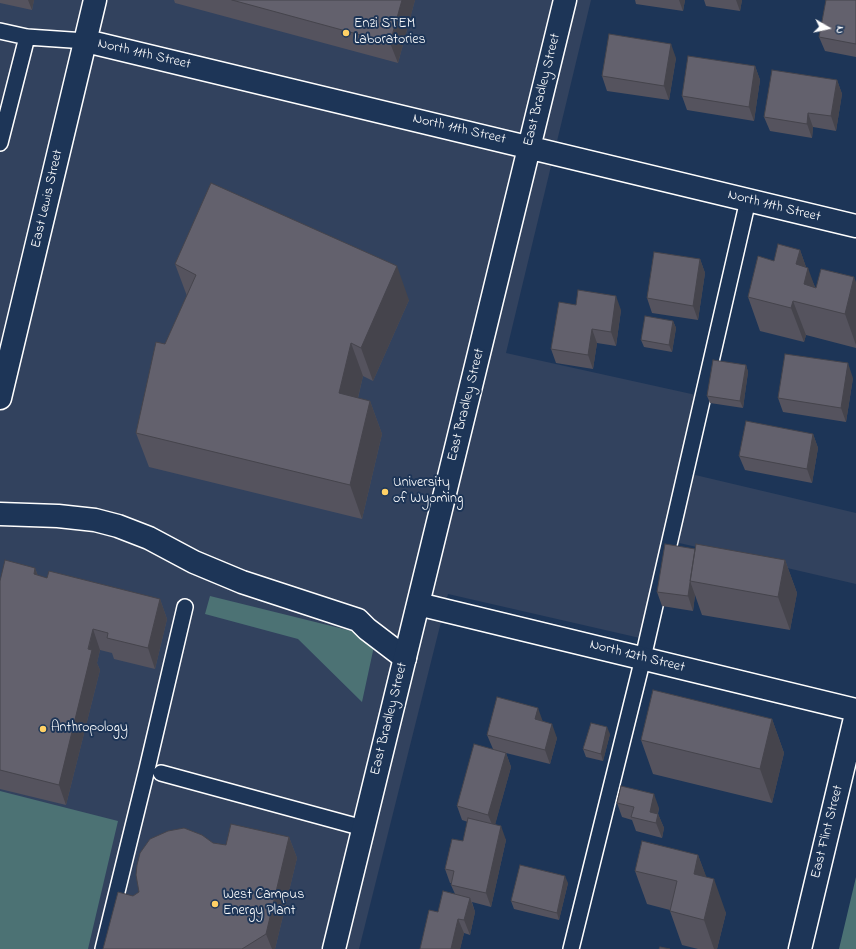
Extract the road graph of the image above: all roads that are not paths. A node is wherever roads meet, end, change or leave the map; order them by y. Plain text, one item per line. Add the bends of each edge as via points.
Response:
1 (95, 0) edge
2 (565, 0) edge
3 (0, 31) edge
4 (27, 37) junction
5 (86, 41) junction
6 (0, 143) edge
7 (529, 147) junction
8 (748, 200) junction
9 (856, 226) edge
10 (0, 398) edge
11 (0, 514) edge
12 (418, 604) junction
13 (185, 607) dead end
14 (405, 658) junction
15 (644, 658) junction
16 (856, 710) edge
17 (856, 714) edge
18 (161, 773) dead end
19 (363, 828) junction
20 (103, 949) edge
21 (334, 949) edge
22 (571, 949) edge
23 (800, 949) edge

1 - 5 street, East Lewis Street
2 - 7 street, East Bradley Street
3 - 4 lane
4 - 5 lane
4 - 6 lane
5 - 7 street, North 11th Street
5 - 10 street, East Lewis Street
7 - 8 street, North 11th Street
7 - 12 street, East Bradley Street
8 - 9 street, North 11th Street
8 - 15 lane
11 - 14 street via 58,516 95,520 118,526 242,582 358,620
12 - 14 street, East Bradley Street
12 - 15 street, North 12th Street
13 - 20 lane
14 - 19 street, East Bradley Street
15 - 16 street, North 12th Street
15 - 22 lane
17 - 23 street, East Flint Street
18 - 19 lane
19 - 21 street, East Bradley Street

